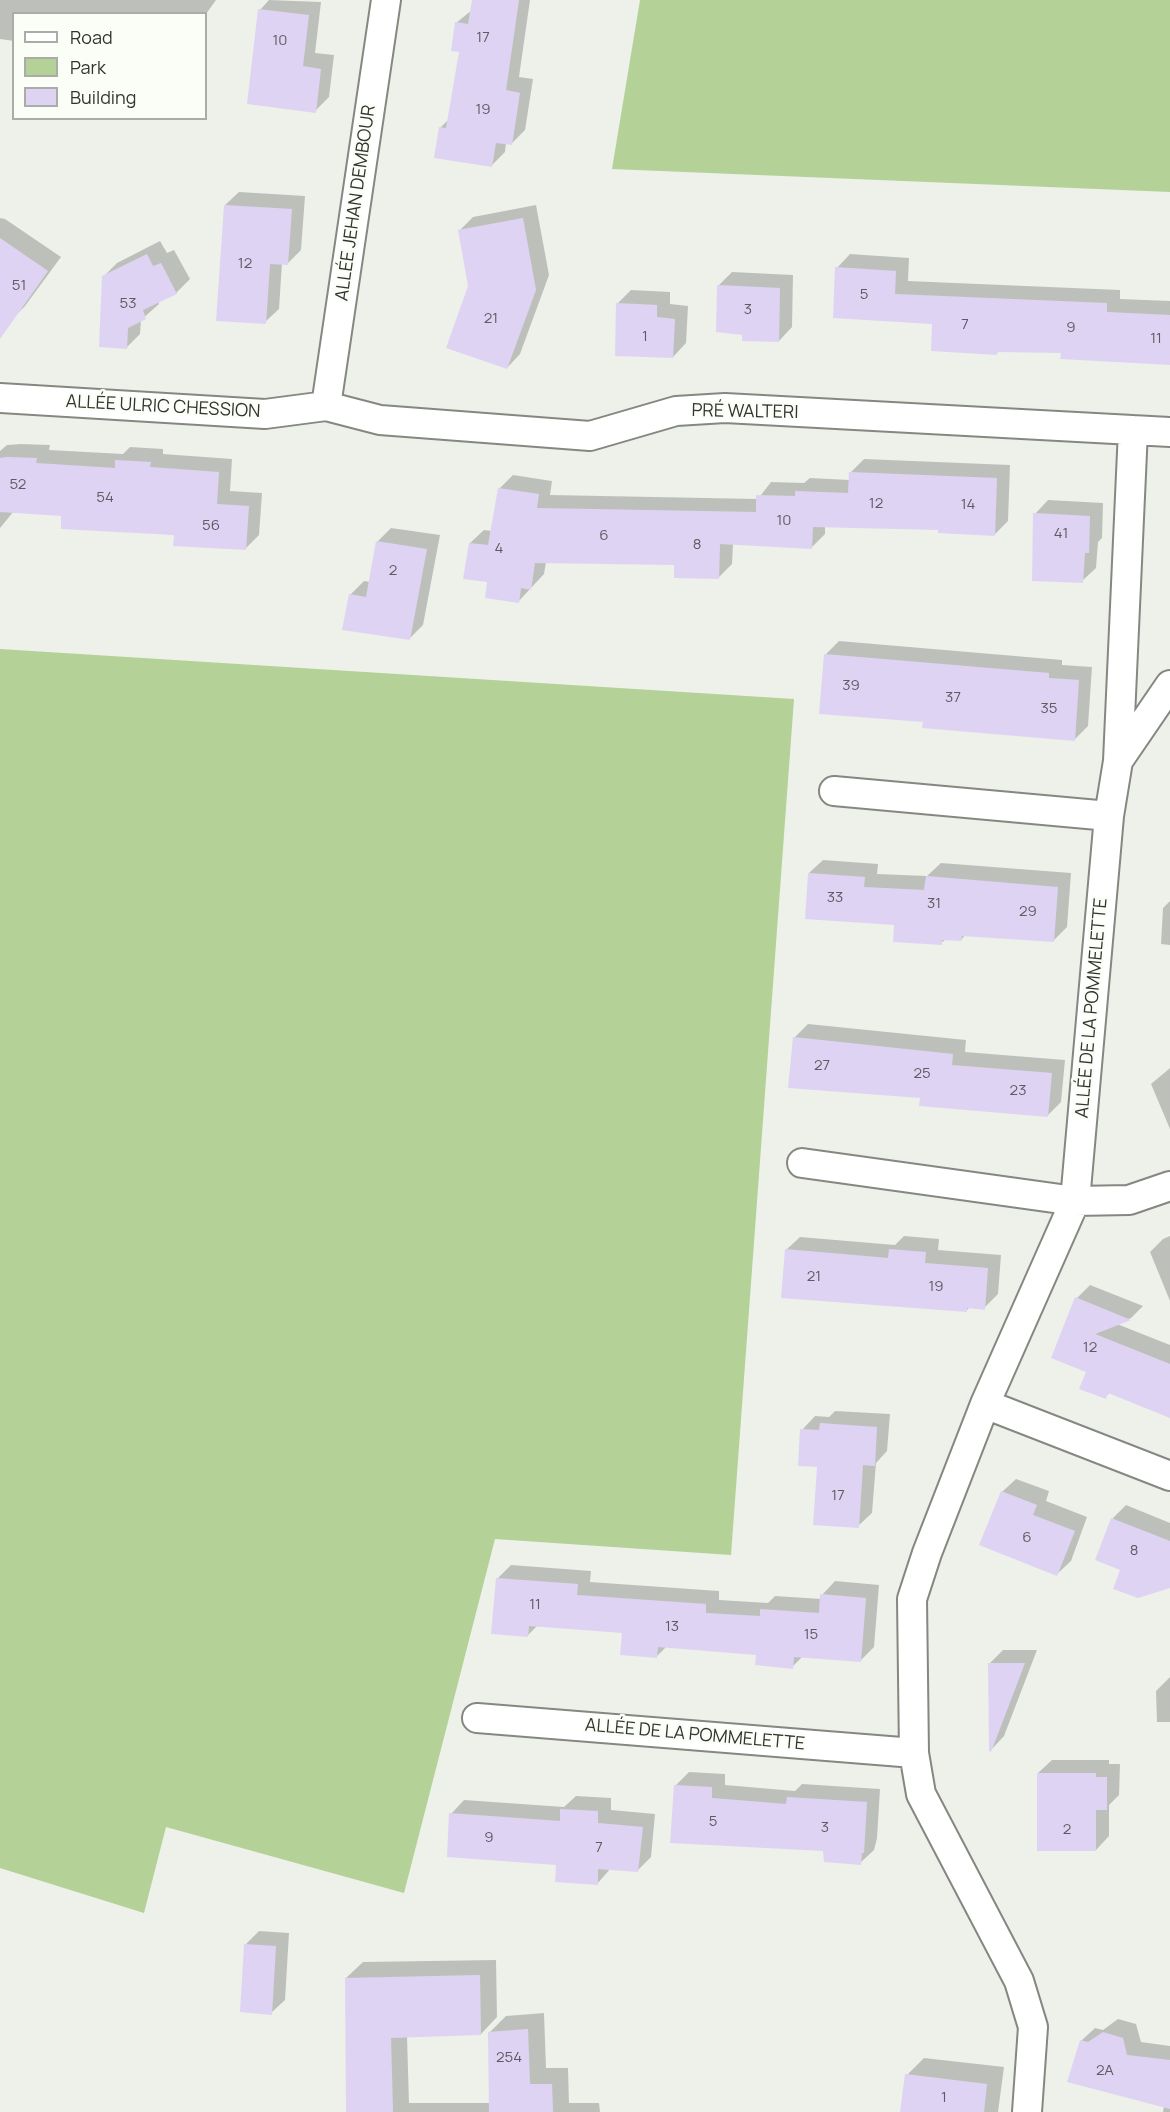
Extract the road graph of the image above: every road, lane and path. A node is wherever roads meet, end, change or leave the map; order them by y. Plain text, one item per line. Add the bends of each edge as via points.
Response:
1 (386, 0) edge
2 (0, 398) edge
3 (326, 406) junction
4 (1133, 430) junction
5 (1170, 432) edge
6 (1170, 685) edge
7 (1118, 761) junction
8 (834, 791) dead end
9 (1110, 816) junction
10 (802, 1163) dead end
11 (1170, 1186) edge
12 (1075, 1201) junction
13 (985, 1404) junction
14 (1170, 1476) edge
15 (477, 1718) dead end
16 (914, 1753) junction
17 (1027, 2112) edge

1 - 3 street, ALLÉE JEHAN DEMBOUR
2 - 3 street, ALLÉE ULRIC CHESSION via 265,414
3 - 4 street, PRÉ WALTERI via 380,420 590,436 676,411 725,408
4 - 5 street, PRÉ WALTERI
4 - 7 street, ALLÉE DE LA POMMELETTE
6 - 7 street, ALLÉE DE LA POMMELETTE
7 - 9 street, ALLÉE DE LA POMMELETTE
8 - 9 street
9 - 12 street, ALLÉE DE LA POMMELETTE
10 - 12 street
11 - 12 street via 1129,1200
12 - 13 street, ALLÉE DE LA POMMELETTE
13 - 14 street
13 - 16 street, ALLÉE DE LA POMMELETTE via 912,1599
15 - 16 street, ALLÉE DE LA POMMELETTE
16 - 17 street, ALLÉE DE LA POMMELETTE via 921,1794 1019,1982 1033,2027

